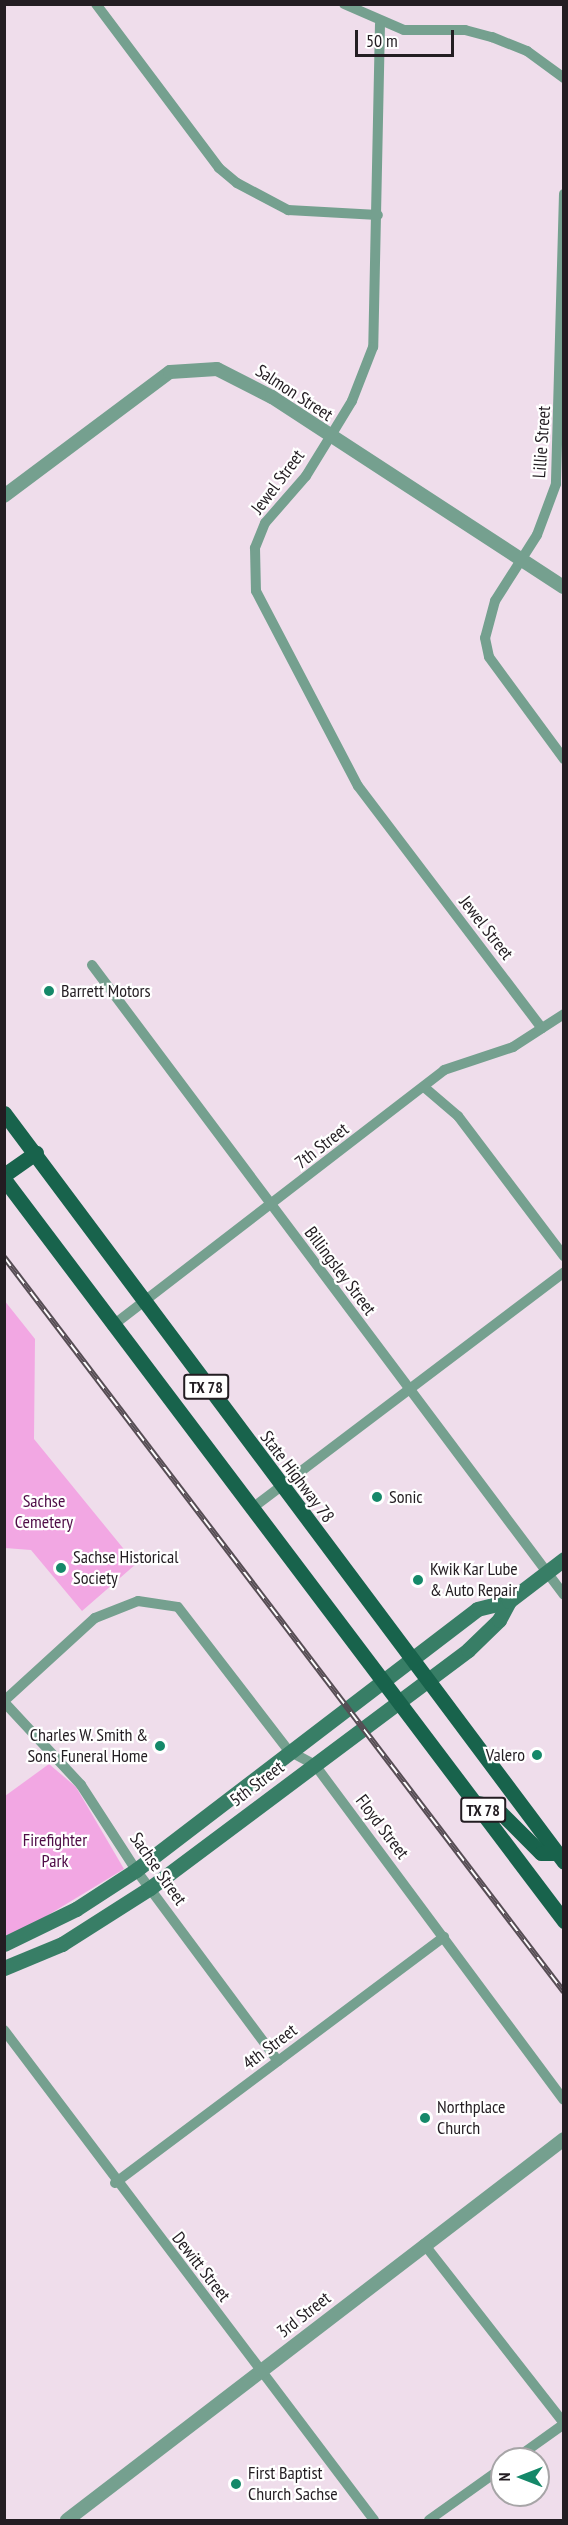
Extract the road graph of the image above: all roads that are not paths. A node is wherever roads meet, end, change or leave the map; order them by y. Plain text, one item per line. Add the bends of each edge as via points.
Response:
1 (96, 4) edge
2 (344, 4) edge
3 (380, 24) junction
4 (564, 78) edge
5 (564, 194) edge
6 (378, 215) junction
7 (330, 437) junction
8 (4, 496) edge
9 (520, 561) junction
10 (564, 587) edge
11 (564, 759) edge
12 (92, 965) dead end
13 (564, 1014) edge
14 (542, 1028) junction
15 (424, 1087) junction
16 (4, 1113) edge
17 (36, 1153) junction
18 (4, 1177) edge
19 (272, 1205) junction
20 (564, 1256) edge
21 (564, 1272) edge
22 (143, 1302) junction
23 (112, 1326) junction
24 (407, 1389) junction
25 (279, 1486) junction
26 (251, 1509) junction
27 (564, 1559) edge
28 (546, 1572) junction
29 (564, 1595) edge
30 (509, 1600) junction
31 (409, 1659) junction
32 (384, 1677) junction
33 (427, 1682) junction
34 (401, 1700) junction
35 (4, 1701) edge
36 (289, 1750) junction
37 (315, 1765) junction
38 (258, 1776) junction
39 (273, 1797) junction
40 (478, 1803) junction
41 (561, 1854) edge
42 (136, 1870) junction
43 (150, 1888) junction
44 (564, 1921) edge
45 (444, 1937) junction
46 (4, 1944) edge
47 (4, 1968) edge
48 (4, 2030) edge
49 (278, 2061) junction
50 (564, 2100) edge
51 (564, 2139) edge
52 (115, 2183) junction
53 (424, 2244) junction
54 (260, 2371) junction
55 (564, 2424) edge
56 (532, 2447) edge
57 (490, 2477) edge
58 (67, 2520) edge
59 (374, 2520) edge
60 (429, 2520) edge

1 - 6 street via 219,168 237,183 288,210
2 - 3 street
3 - 4 street via 492,37 526,51
3 - 6 street, Jewel Street
5 - 9 street, Lillie Street via 561,453 537,535
6 - 7 street, Jewel Street via 373,347 352,401
7 - 8 street, Salmon Street via 229,373 197,367 170,372
7 - 9 street, Salmon Street
7 - 14 street, Jewel Street via 306,476 265,522 255,548 256,591 358,786
9 - 10 street, Salmon Street
9 - 11 street, Lillie Street via 486,627 489,657
12 - 19 street, Billingsley Street
13 - 14 street, 7th Street
14 - 15 street, 7th Street via 513,1047 444,1070
15 - 19 street, 7th Street
15 - 20 street via 458,1116
16 - 17 main road, State Highway 78 / TX 78
17 - 18 main road
17 - 22 main road, State Highway 78 / TX 78
18 - 23 main road, TX 78
19 - 22 street, 7th Street
19 - 24 street, Billingsley Street
21 - 24 street
22 - 23 street, 7th Street
22 - 25 main road, State Highway 78 / TX 78
23 - 26 main road, TX 78
24 - 25 street
24 - 28 street, Billingsley Street
25 - 26 street
25 - 31 main road, State Highway 78 / TX 78
26 - 32 main road, TX 78
27 - 28 main road, 5th Street
28 - 29 street, Billingsley Street
28 - 30 main road, 5th Street
30 - 31 main road, 5th Street via 477,1609
30 - 33 main road, 5th Street via 499,1620
31 - 32 main road, 5th Street
31 - 33 main road, State Highway 78 / TX 78
32 - 34 main road, TX 78
32 - 36 main road, 5th Street
33 - 34 main road, 5th Street
33 - 41 main road, State Highway 78 / TX 78
34 - 37 main road, 5th Street
34 - 40 main road, TX 78
35 - 36 street, Floyd Street via 95,1618 153,1599 178,1607 195,1624
35 - 42 street, Sachse Street via 81,1785
36 - 37 street, Floyd Street
36 - 38 main road, 5th Street
37 - 39 main road, 5th Street
37 - 45 street, Floyd Street
38 - 39 main road
38 - 42 main road, 5th Street
39 - 43 main road, 5th Street
40 - 41 main road via 494,1806 541,1853
40 - 44 main road, TX 78
42 - 43 street, Sachse Street
42 - 46 main road, 5th Street via 76,1909
43 - 47 main road, 5th Street via 62,1944
43 - 49 street, Sachse Street
45 - 49 street, 4th Street
45 - 50 street, Floyd Street
48 - 52 street, Dewitt Street
49 - 52 street, 4th Street
51 - 53 street, 3rd Street
52 - 54 street, Dewitt Street
53 - 54 street, 3rd Street
53 - 55 street
54 - 58 street, 3rd Street
54 - 59 street, Dewitt Street
55 - 56 street
57 - 60 street

